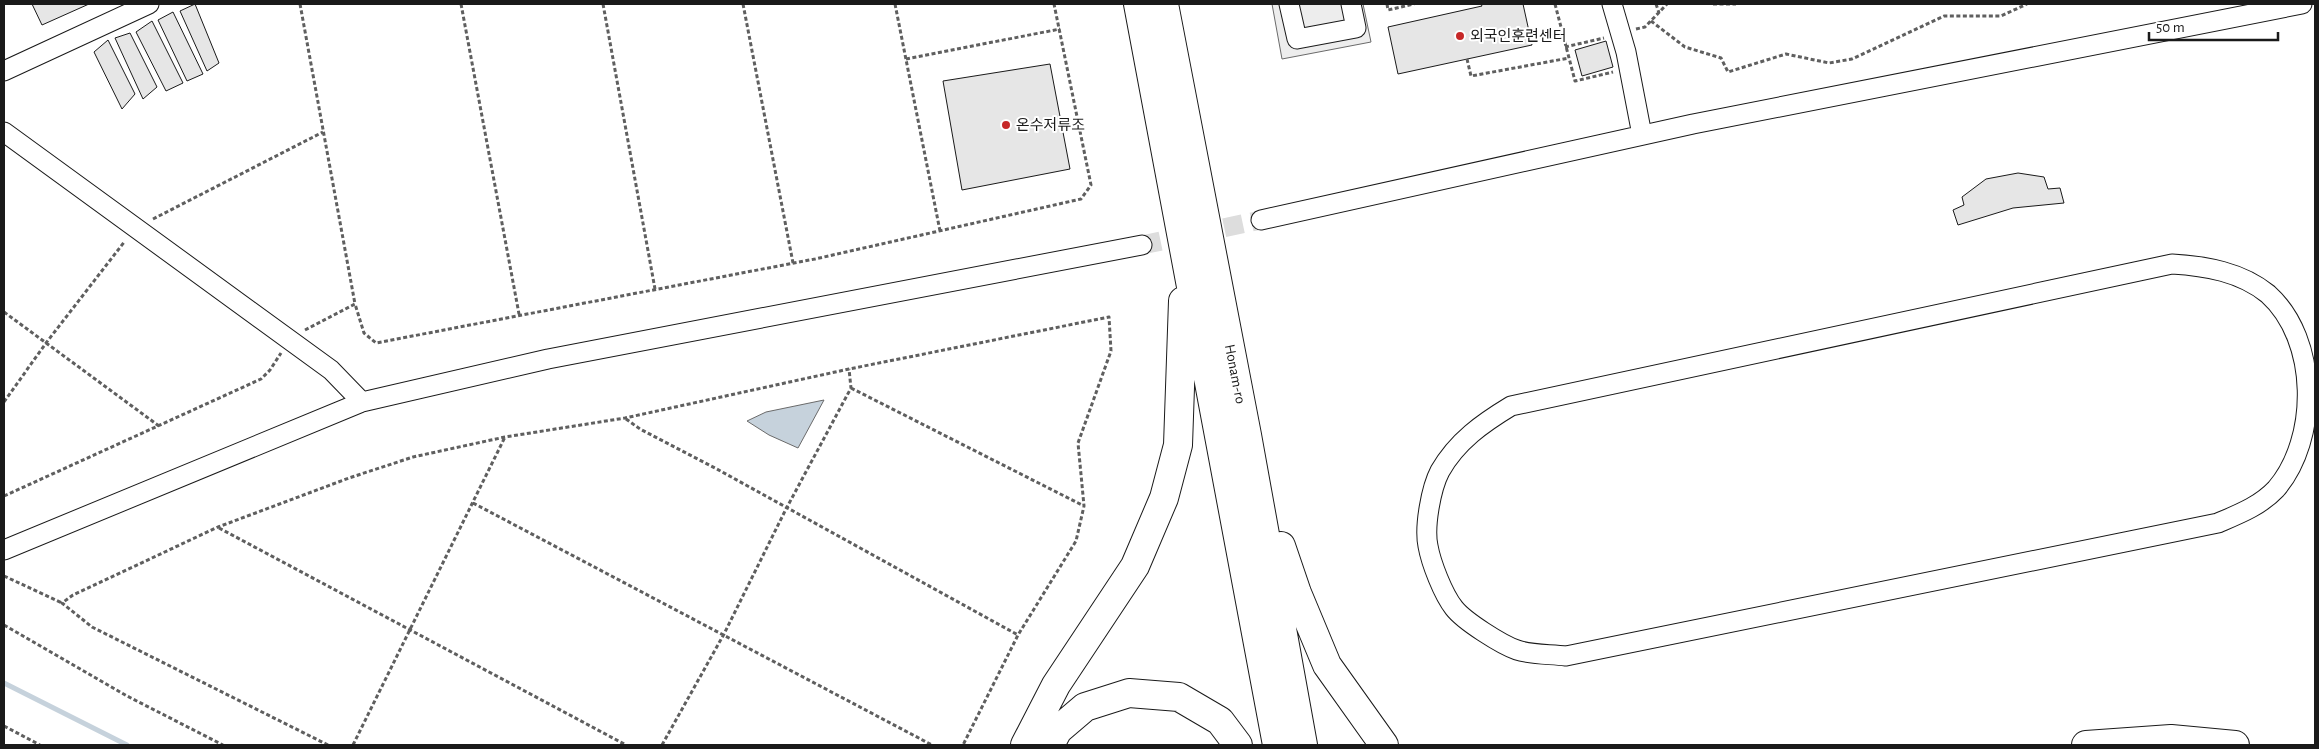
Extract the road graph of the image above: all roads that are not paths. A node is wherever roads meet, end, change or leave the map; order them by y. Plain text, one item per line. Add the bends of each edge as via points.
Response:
1 (149, 4) edge
2 (1138, 4) edge
3 (1164, 4) edge
4 (1289, 4) edge
5 (1351, 4) edge
6 (1612, 4) edge
7 (2302, 4) edge
8 (4, 71) edge
9 (4, 132) edge
10 (1642, 135) junction
11 (1173, 180) junction
12 (1261, 220) tunnel mouth
13 (1142, 245) tunnel mouth
14 (2312, 363) edge
15 (362, 402) junction
16 (1247, 435) junction
17 (4, 550) edge
18 (1025, 745) edge
19 (1050, 745) edge
20 (1238, 745) edge
21 (1277, 745) edge
22 (1303, 745) edge
23 (1384, 745) edge
24 (2086, 745) edge
25 (2235, 745) edge

1 - 8 lane
2 - 11 highway, Honam-ro
3 - 16 highway, Honam-ro
4 - 5 lane via 1297,40 1356,28
6 - 10 lane via 1626,52
7 - 10 lane
9 - 15 lane via 332,370
10 - 12 lane
11 - 18 highway via 1183,289 1182,369 1175,454 1164,498 1135,566 1056,685
11 - 21 highway, Honam-ro
13 - 15 lane via 548,359
14 - 14 lane via 2288,316 2268,294 2233,275 2203,266 2172,264 1512,406 1462,440 1439,472 1429,510 1427,544 1437,576 1454,609 1492,637 1518,650 1566,656 2208,525 2250,509 2277,489 2295,464 2312,414
15 - 17 lane
16 - 22 highway, Honam-ro
16 - 23 highway via 1297,593 1327,665
19 - 20 highway via 1058,730 1085,707 1128,693 1179,697 1220,721
24 - 25 highway via 2171,739

